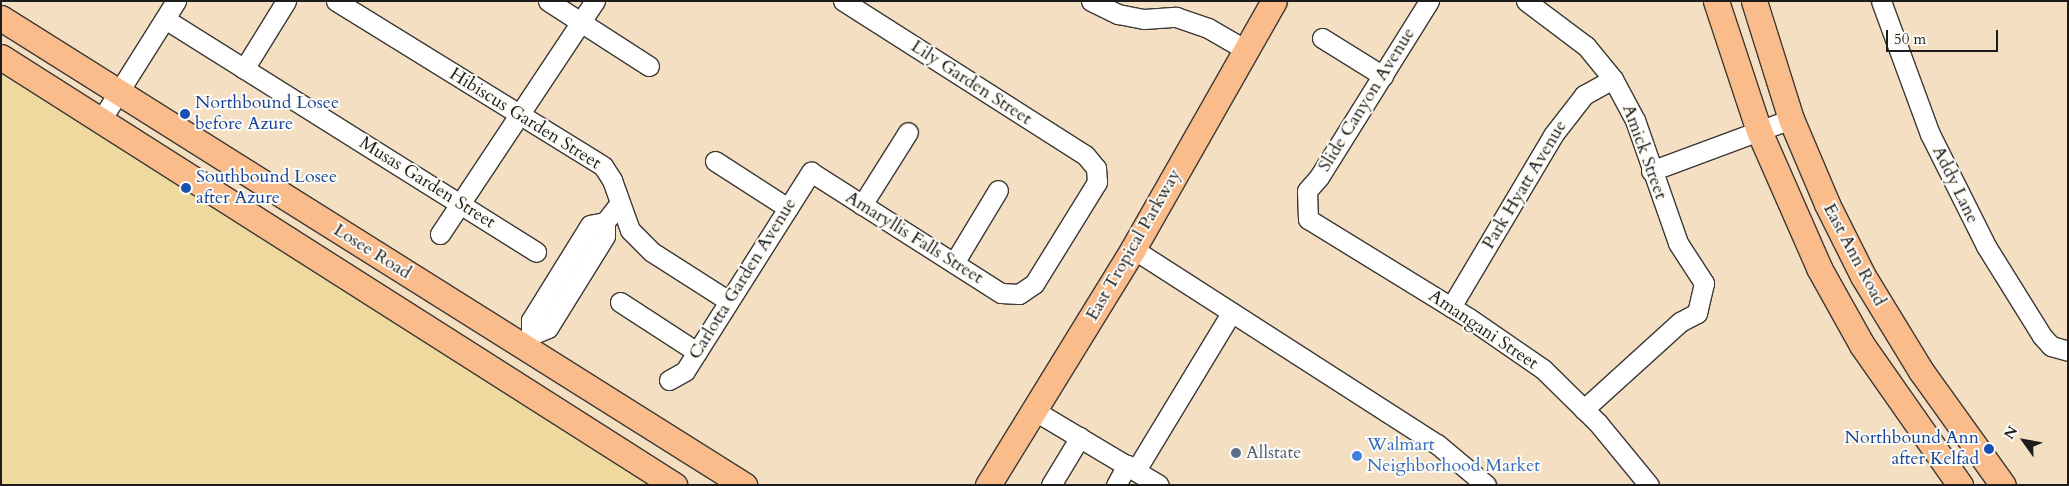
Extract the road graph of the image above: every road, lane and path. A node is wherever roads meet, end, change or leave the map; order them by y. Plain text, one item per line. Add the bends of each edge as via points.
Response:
1 (176, 1) edge
2 (286, 1) edge
3 (336, 1) edge
4 (548, 1) edge
5 (595, 1) edge
6 (843, 1) edge
7 (1091, 1) edge
8 (1274, 1) edge
9 (1429, 1) edge
10 (1526, 1) edge
11 (1716, 1) edge
12 (1754, 1) edge
13 (1881, 1) edge
14 (1122, 8) edge
15 (1, 18) edge
16 (165, 19) junction
17 (581, 22) junction
18 (1322, 38) dead end
19 (1246, 50) junction
20 (1, 57) edge
21 (649, 66) dead end
22 (244, 69) junction
23 (1383, 76) junction
24 (1614, 79) junction
25 (119, 92) junction
26 (520, 115) junction
27 (1791, 119) junction
28 (101, 120) junction
29 (1759, 131) junction
30 (908, 132) dead end
31 (715, 161) dead end
32 (1651, 171) junction
33 (811, 172) joint
34 (998, 190) dead end
35 (1305, 198) joint
36 (620, 202) junction
37 (460, 204) junction
38 (862, 205) junction
39 (788, 208) junction
40 (440, 234) dead end
41 (1132, 249) junction
42 (536, 252) dead end
43 (954, 263) junction
44 (1019, 294) joint
45 (729, 301) junction
46 (620, 302) dead end
47 (1451, 307) junction
48 (1232, 313) junction
49 (528, 341) junction
50 (2064, 350) edge
51 (697, 352) junction
52 (669, 380) dead end
53 (1584, 409) junction
54 (1035, 411) junction
55 (1080, 437) junction
56 (1131, 467) junction
57 (1482, 483) edge
58 (674, 485) edge
59 (744, 485) edge
60 (988, 485) edge
61 (1051, 485) edge
62 (1116, 485) edge
63 (1159, 485) edge
64 (1649, 485) edge
65 (1960, 485) edge
66 (2003, 485) edge

1 - 16 street
2 - 22 street
3 - 26 street, Hibiscus Garden Street
4 - 17 street
5 - 17 street
6 - 44 street, Lily Garden Street via 1085,155 1096,168 1097,182 1034,284
7 - 14 street
8 - 19 main road, East Tropical Parkway
9 - 23 street, Slide Canyon Avenue
10 - 24 street, Amick Street via 1586,46
11 - 29 main road, East Ann Road
12 - 27 main road, East Ann Road
13 - 50 street, Addy Lane via 1930,134 1953,184 1986,246 2042,336 2051,346
14 - 19 street via 1144,20 1176,17 1208,28
15 - 25 main road, Losee Road
16 - 22 street, Musas Garden Street
16 - 25 street
17 - 21 street
17 - 26 street
18 - 23 street
19 - 41 main road, East Tropical Parkway
20 - 28 main road, Losee Road
22 - 37 street, Musas Garden Street
23 - 35 street, Slide Canyon Avenue
24 - 32 street, Amick Street via 1635,120
24 - 47 street, Park Hyatt Avenue via 1584,95 1558,128
25 - 28 street
25 - 49 main road, Losee Road
26 - 36 street, Hibiscus Garden Street via 603,166
26 - 37 street
27 - 29 street
27 - 66 main road, East Ann Road via 1826,204 1893,328
28 - 58 main road, Losee Road
29 - 32 street
29 - 65 main road, East Ann Road via 1795,217 1851,326
30 - 38 street
31 - 39 street
32 - 53 street, Amick Street via 1678,243 1704,283 1701,304 1697,313 1680,322
33 - 38 street, Amaryllis Falls Street
33 - 39 street, Carlotta Garden Avenue
34 - 43 street
35 - 47 street, Amangani Street via 1308,219 1318,228 1335,234
36 - 45 street, Hibiscus Garden Street via 630,230 652,252
36 - 49 street via 605,222 590,225 531,320
37 - 40 street
37 - 42 street, Musas Garden Street
38 - 43 street, Amaryllis Falls Street
39 - 45 street, Carlotta Garden Avenue
41 - 48 street
41 - 54 main road, East Tropical Parkway
43 - 44 street, Amaryllis Falls Street via 1001,293
45 - 51 street, Carlotta Garden Avenue
46 - 51 street
47 - 53 street, Amangani Street via 1522,354
48 - 56 street
48 - 57 street via 1437,444
49 - 59 main road, Losee Road
51 - 52 street, Carlotta Garden Avenue via 685,371
53 - 64 street, Amangani Street
54 - 55 street
54 - 60 main road, East Tropical Parkway
55 - 56 street
55 - 61 street
56 - 62 street
56 - 63 street

